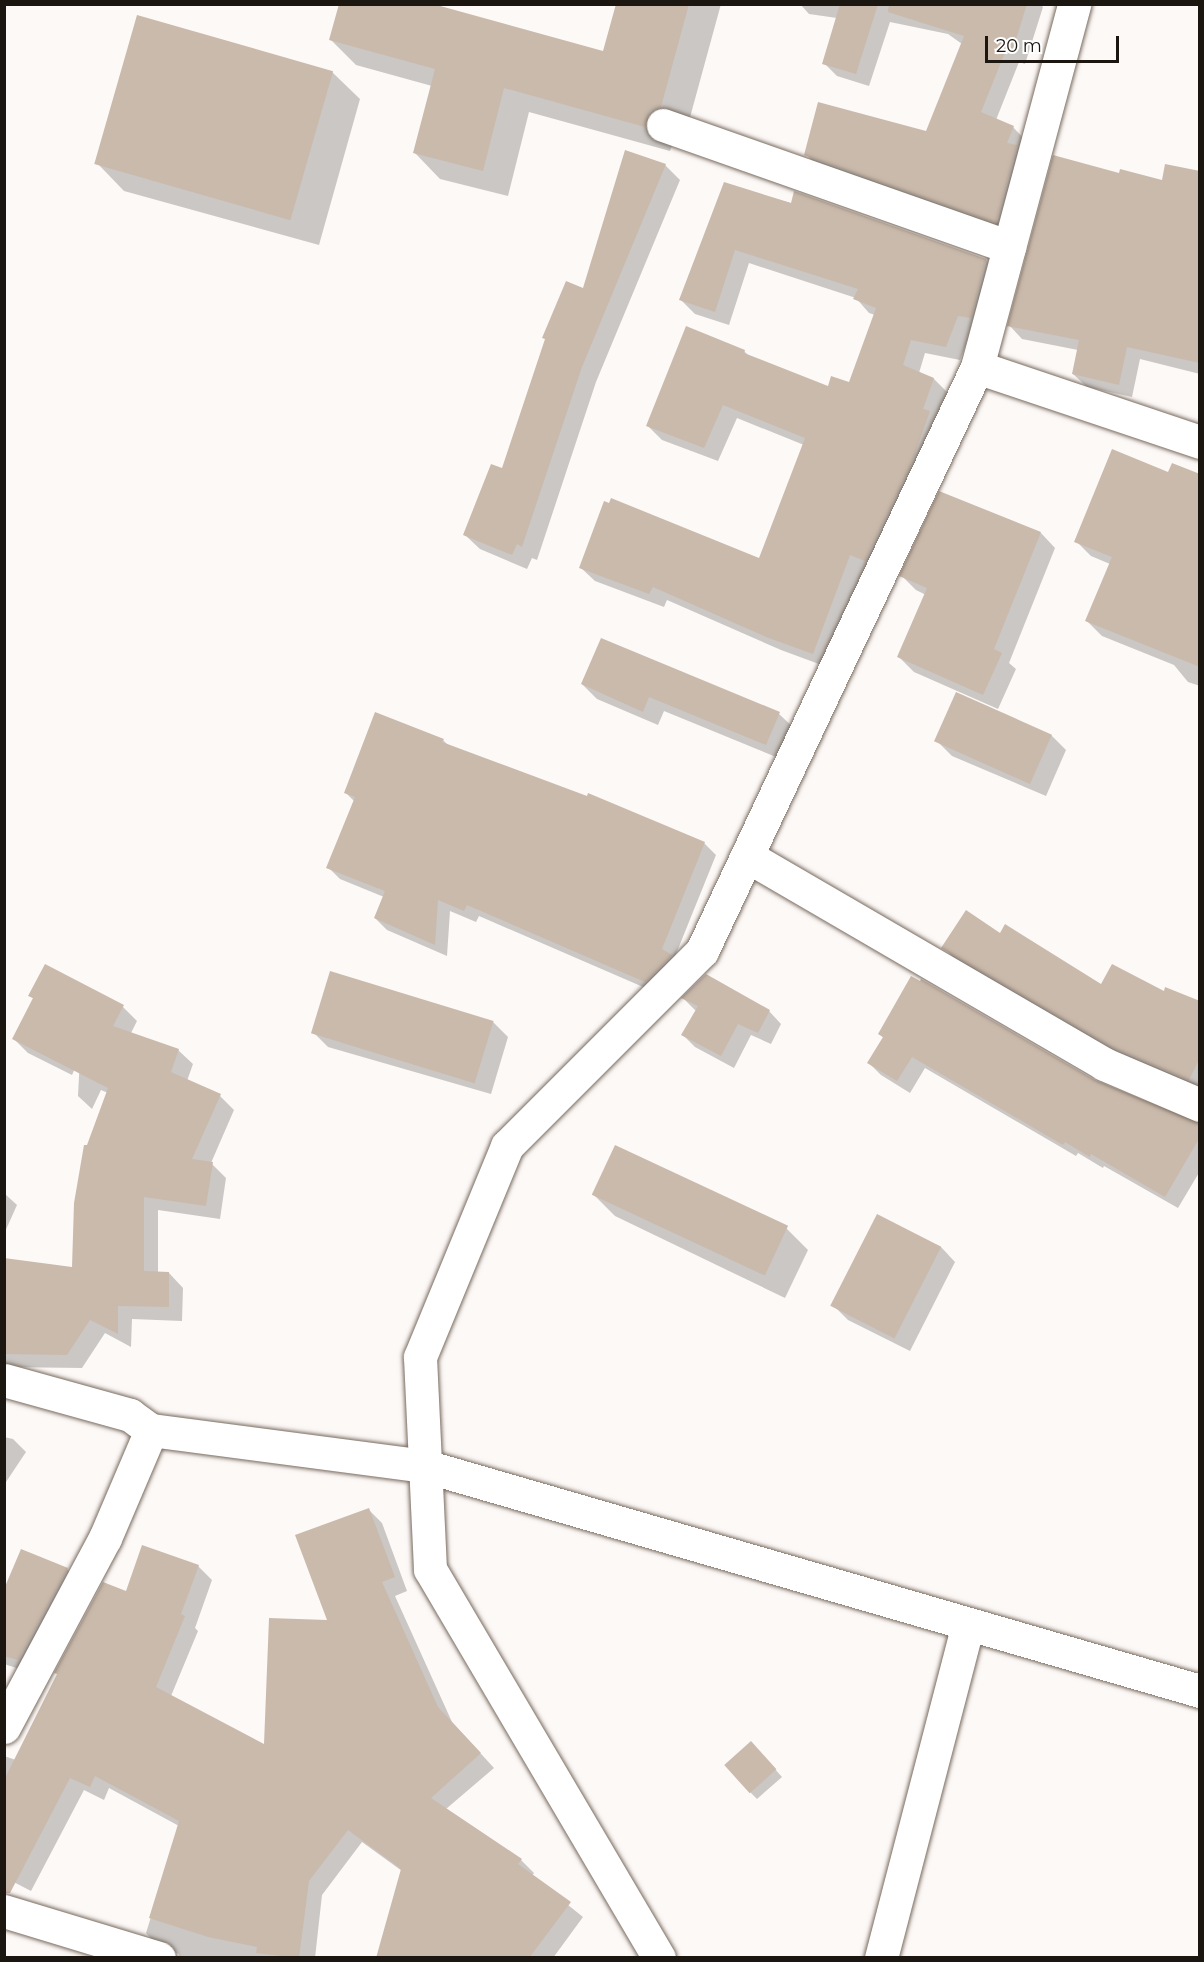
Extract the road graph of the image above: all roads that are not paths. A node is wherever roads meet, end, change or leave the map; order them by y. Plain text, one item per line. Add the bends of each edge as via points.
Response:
1 (1074, 4) edge
2 (663, 126) dead end
3 (1009, 247) junction
4 (977, 367) junction
5 (1200, 442) edge
6 (747, 856) junction
7 (1200, 1105) edge
8 (4, 1380) edge
9 (151, 1430) junction
10 (425, 1466) junction
11 (968, 1624) junction
12 (1200, 1691) edge
13 (4, 1727) edge
14 (4, 1911) edge
15 (159, 1958) edge
16 (659, 1958) edge
17 (881, 1958) edge

1 - 3 street
2 - 3 street
3 - 4 street
4 - 5 street
4 - 6 street
6 - 7 street via 1104,1064
6 - 10 street via 702,951 507,1146 420,1357
8 - 9 street via 130,1416
9 - 10 street
9 - 13 street via 105,1538
10 - 11 street
10 - 16 street via 430,1569
11 - 12 street
11 - 17 street
14 - 15 street

